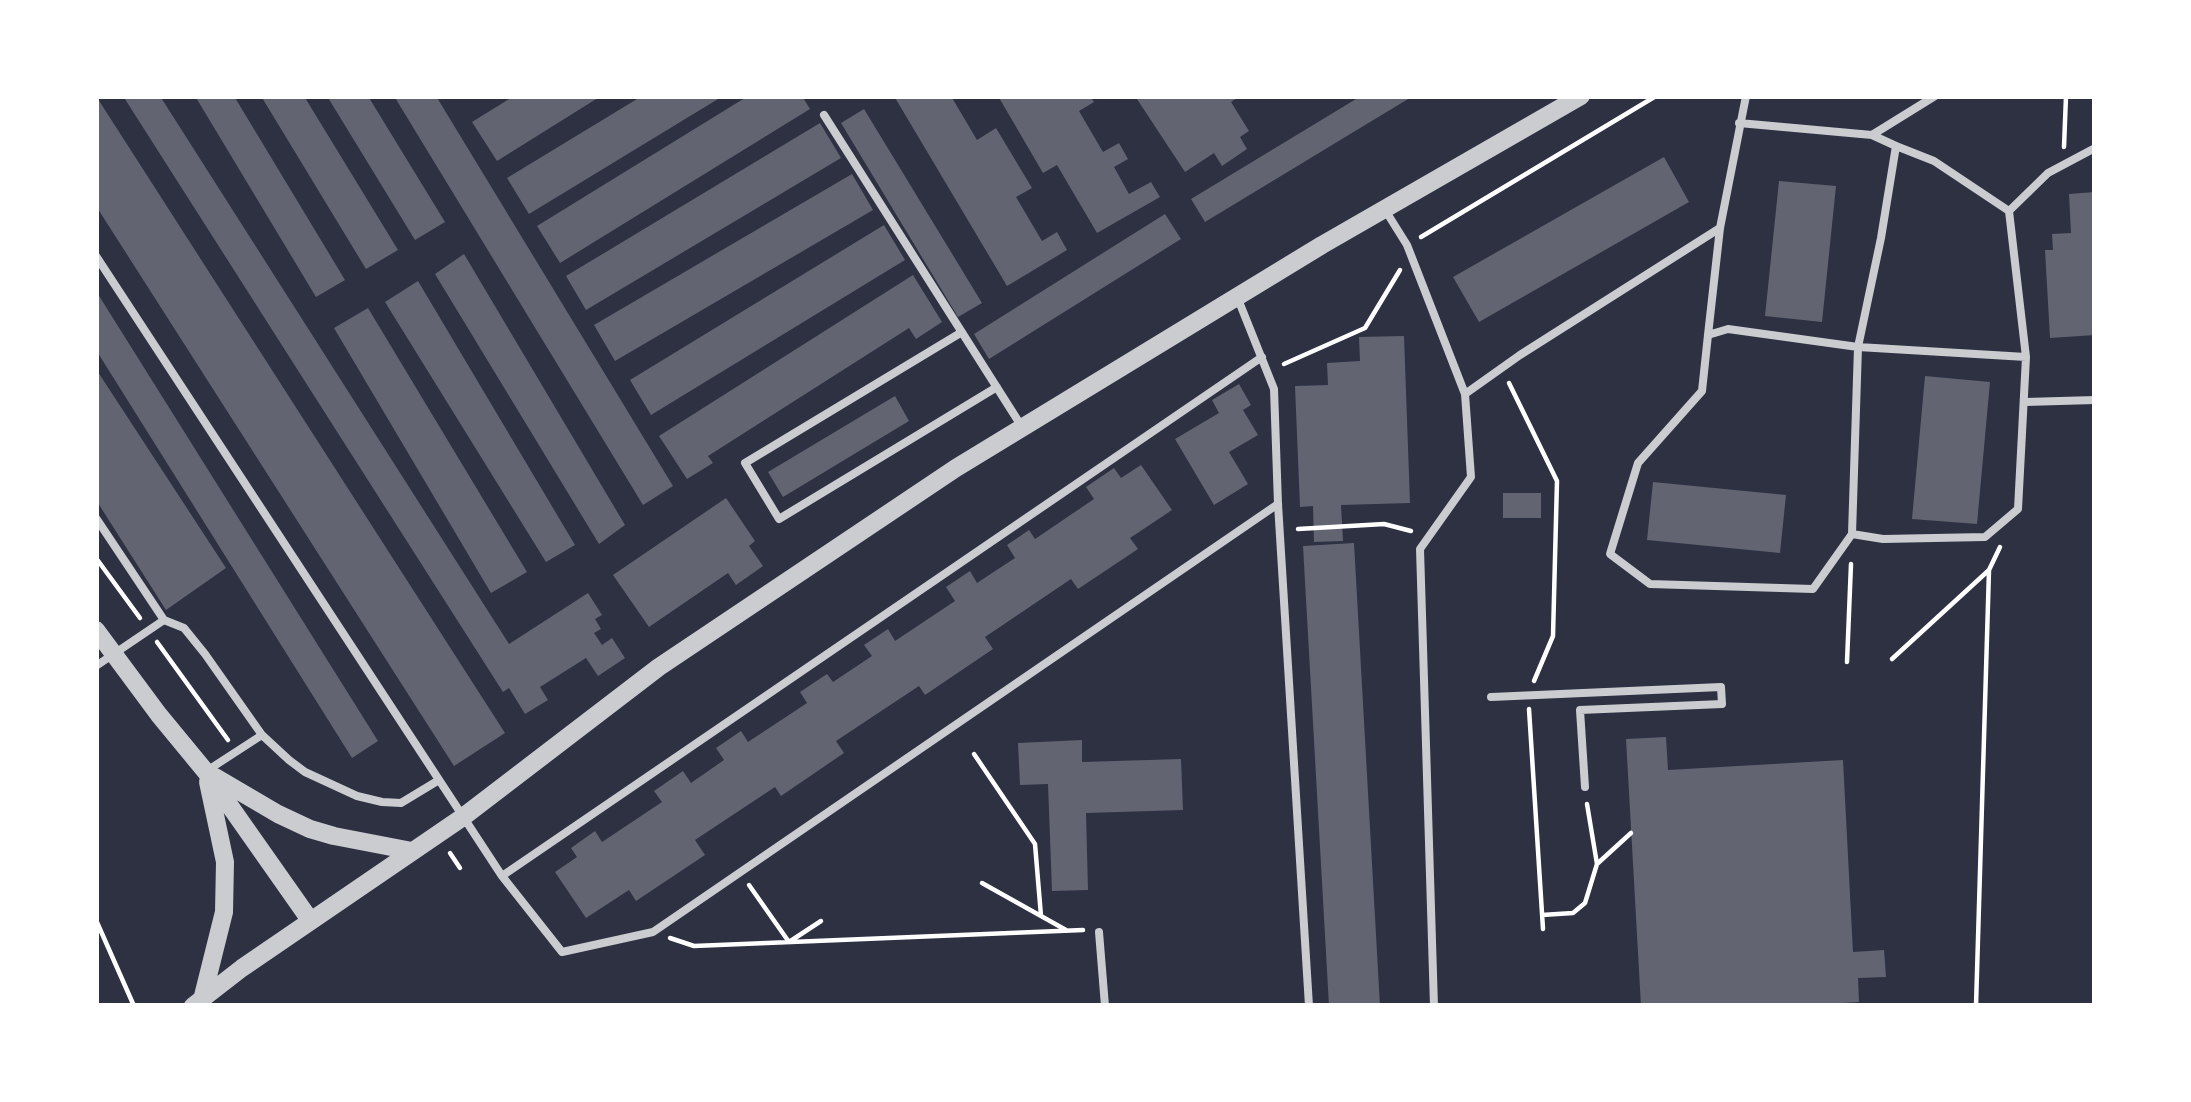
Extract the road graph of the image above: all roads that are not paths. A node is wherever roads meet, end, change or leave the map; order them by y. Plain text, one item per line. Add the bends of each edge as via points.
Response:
1 (1581, 96) edge
2 (1746, 96) edge
3 (1935, 96) edge
4 (824, 116) dead end
5 (1739, 123) junction
6 (1872, 135) junction
7 (1896, 146) junction
8 (2095, 148) edge
9 (1384, 209) junction
10 (2008, 212) junction
11 (1720, 228) junction
12 (96, 256) edge
13 (1238, 297) junction
14 (962, 332) junction
15 (1708, 335) junction
16 (1858, 347) junction
17 (1262, 357) junction
18 (2026, 357) junction
19 (997, 387) junction
20 (1466, 394) junction
21 (2095, 400) edge
22 (2025, 402) junction
23 (1022, 427) junction
24 (1278, 505) junction
25 (96, 518) edge
26 (1852, 534) junction
27 (164, 620) junction
28 (96, 630) edge
29 (115, 654) junction
30 (96, 666) edge
31 (1491, 697) dead end
32 (262, 735) junction
33 (206, 772) junction
34 (439, 780) junction
35 (1585, 787) road end
36 (463, 817) junction
37 (412, 851) junction
38 (502, 876) junction
39 (310, 920) junction
40 (1096, 931) road end
41 (202, 1003) edge
42 (1105, 1006) edge
43 (1309, 1006) edge
44 (1434, 1006) edge

1 - 9 street
2 - 5 lane
3 - 6 lane
4 - 14 lane
5 - 6 lane
5 - 11 lane
6 - 7 lane
7 - 10 lane via 1934,161
7 - 16 lane
8 - 10 lane via 2048,173
9 - 13 street
9 - 20 lane via 1407,245
10 - 18 lane
11 - 15 lane
11 - 20 lane
12 - 34 lane
13 - 17 lane
13 - 23 street
14 - 19 lane
14 - 19 lane via 745,463 779,519
15 - 16 lane via 1728,329
15 - 26 lane via 1702,391 1638,463 1610,554 1650,584 1813,589
16 - 18 lane
16 - 26 lane
17 - 24 lane via 1274,389
17 - 38 lane
18 - 22 lane
19 - 23 lane
20 - 44 lane via 1471,477 1420,549
21 - 22 lane
22 - 26 lane via 2018,509 1985,537
23 - 36 street via 659,667
24 - 38 lane via 653,932 562,952
24 - 43 lane
25 - 27 lane
27 - 29 lane
27 - 32 lane via 184,628
28 - 29 street
29 - 30 lane
29 - 33 street
31 - 35 lane via 1721,687 1722,704 1580,710
32 - 33 lane
32 - 34 lane via 305,772 357,796 400,803
33 - 37 street via 310,829
33 - 39 street
33 - 41 street via 225,862 224,912
34 - 36 lane
36 - 37 street
36 - 38 lane
37 - 39 street
39 - 41 street
40 - 42 lane

